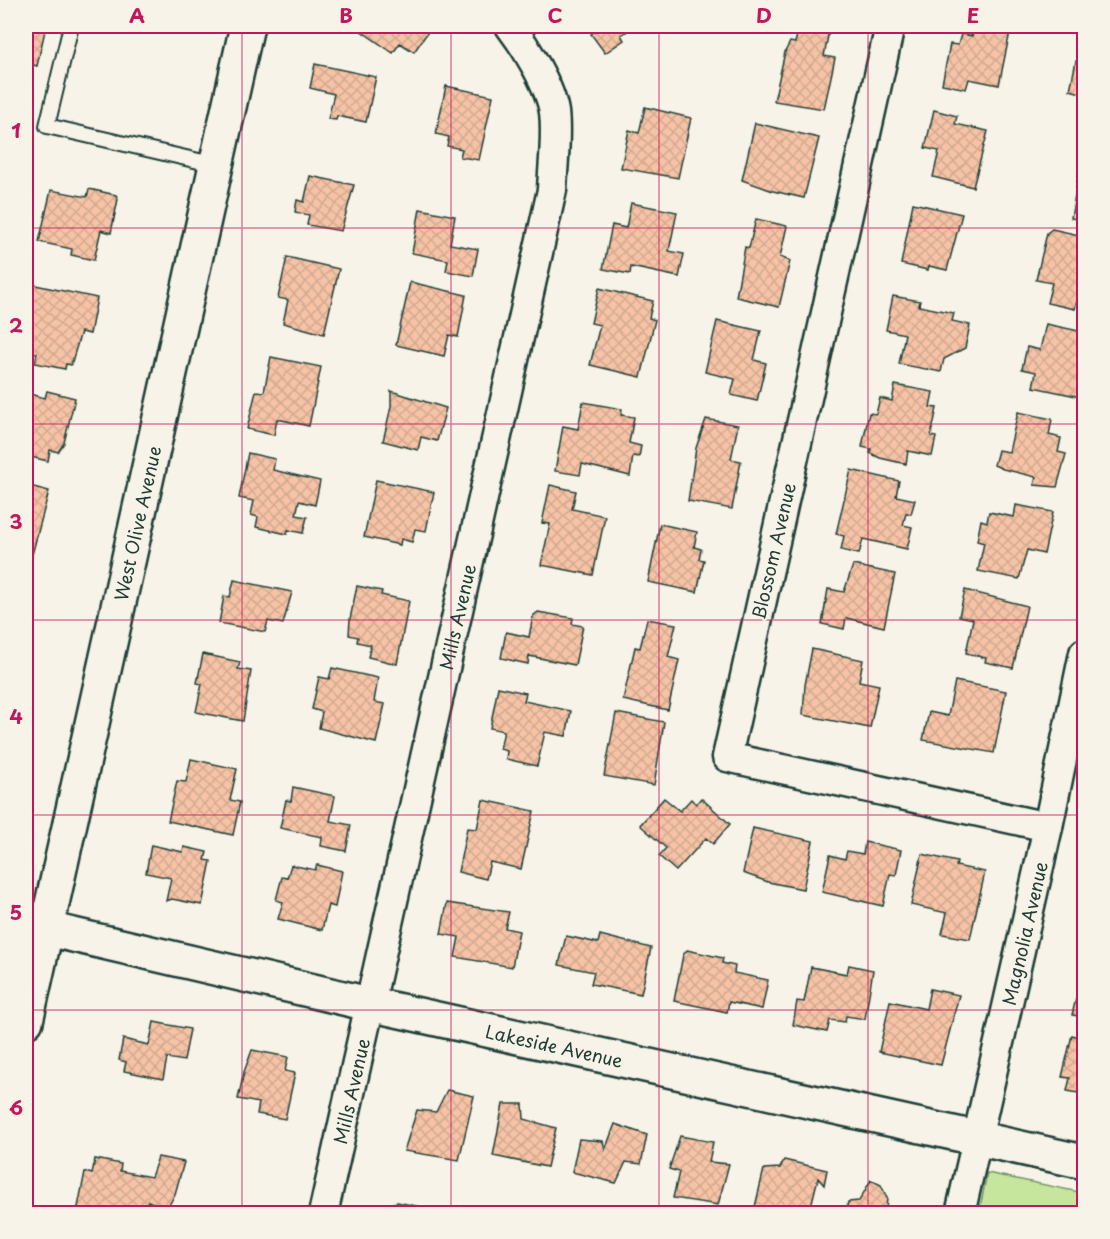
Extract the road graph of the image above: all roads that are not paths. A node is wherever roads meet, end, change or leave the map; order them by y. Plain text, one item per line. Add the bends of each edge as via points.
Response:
1 (71, 26) edge
2 (247, 26) edge
3 (510, 26) edge
4 (890, 26) edge
5 (216, 165) junction
6 (1084, 653) edge
7 (1047, 827) junction
8 (36, 926) edge
9 (369, 1004) junction
10 (26, 1021) edge
11 (977, 1138) junction
12 (1084, 1162) edge
13 (323, 1214) edge
14 (960, 1214) edge

1 - 5 lane via 47,126
2 - 5 street, West Olive Avenue
3 - 9 street, Mills Avenue via 526,48 554,111 552,190
4 - 7 street, Blossom Avenue via 727,757
5 - 8 street, West Olive Avenue
6 - 7 street, Magnolia Avenue
7 - 11 street, Magnolia Avenue
8 - 9 street, Lakeside Avenue
8 - 10 street, West Olive Avenue
9 - 11 street, Lakeside Avenue
9 - 13 street, Mills Avenue
11 - 12 street, Lakeside Avenue
11 - 14 street, Magnolia Avenue

